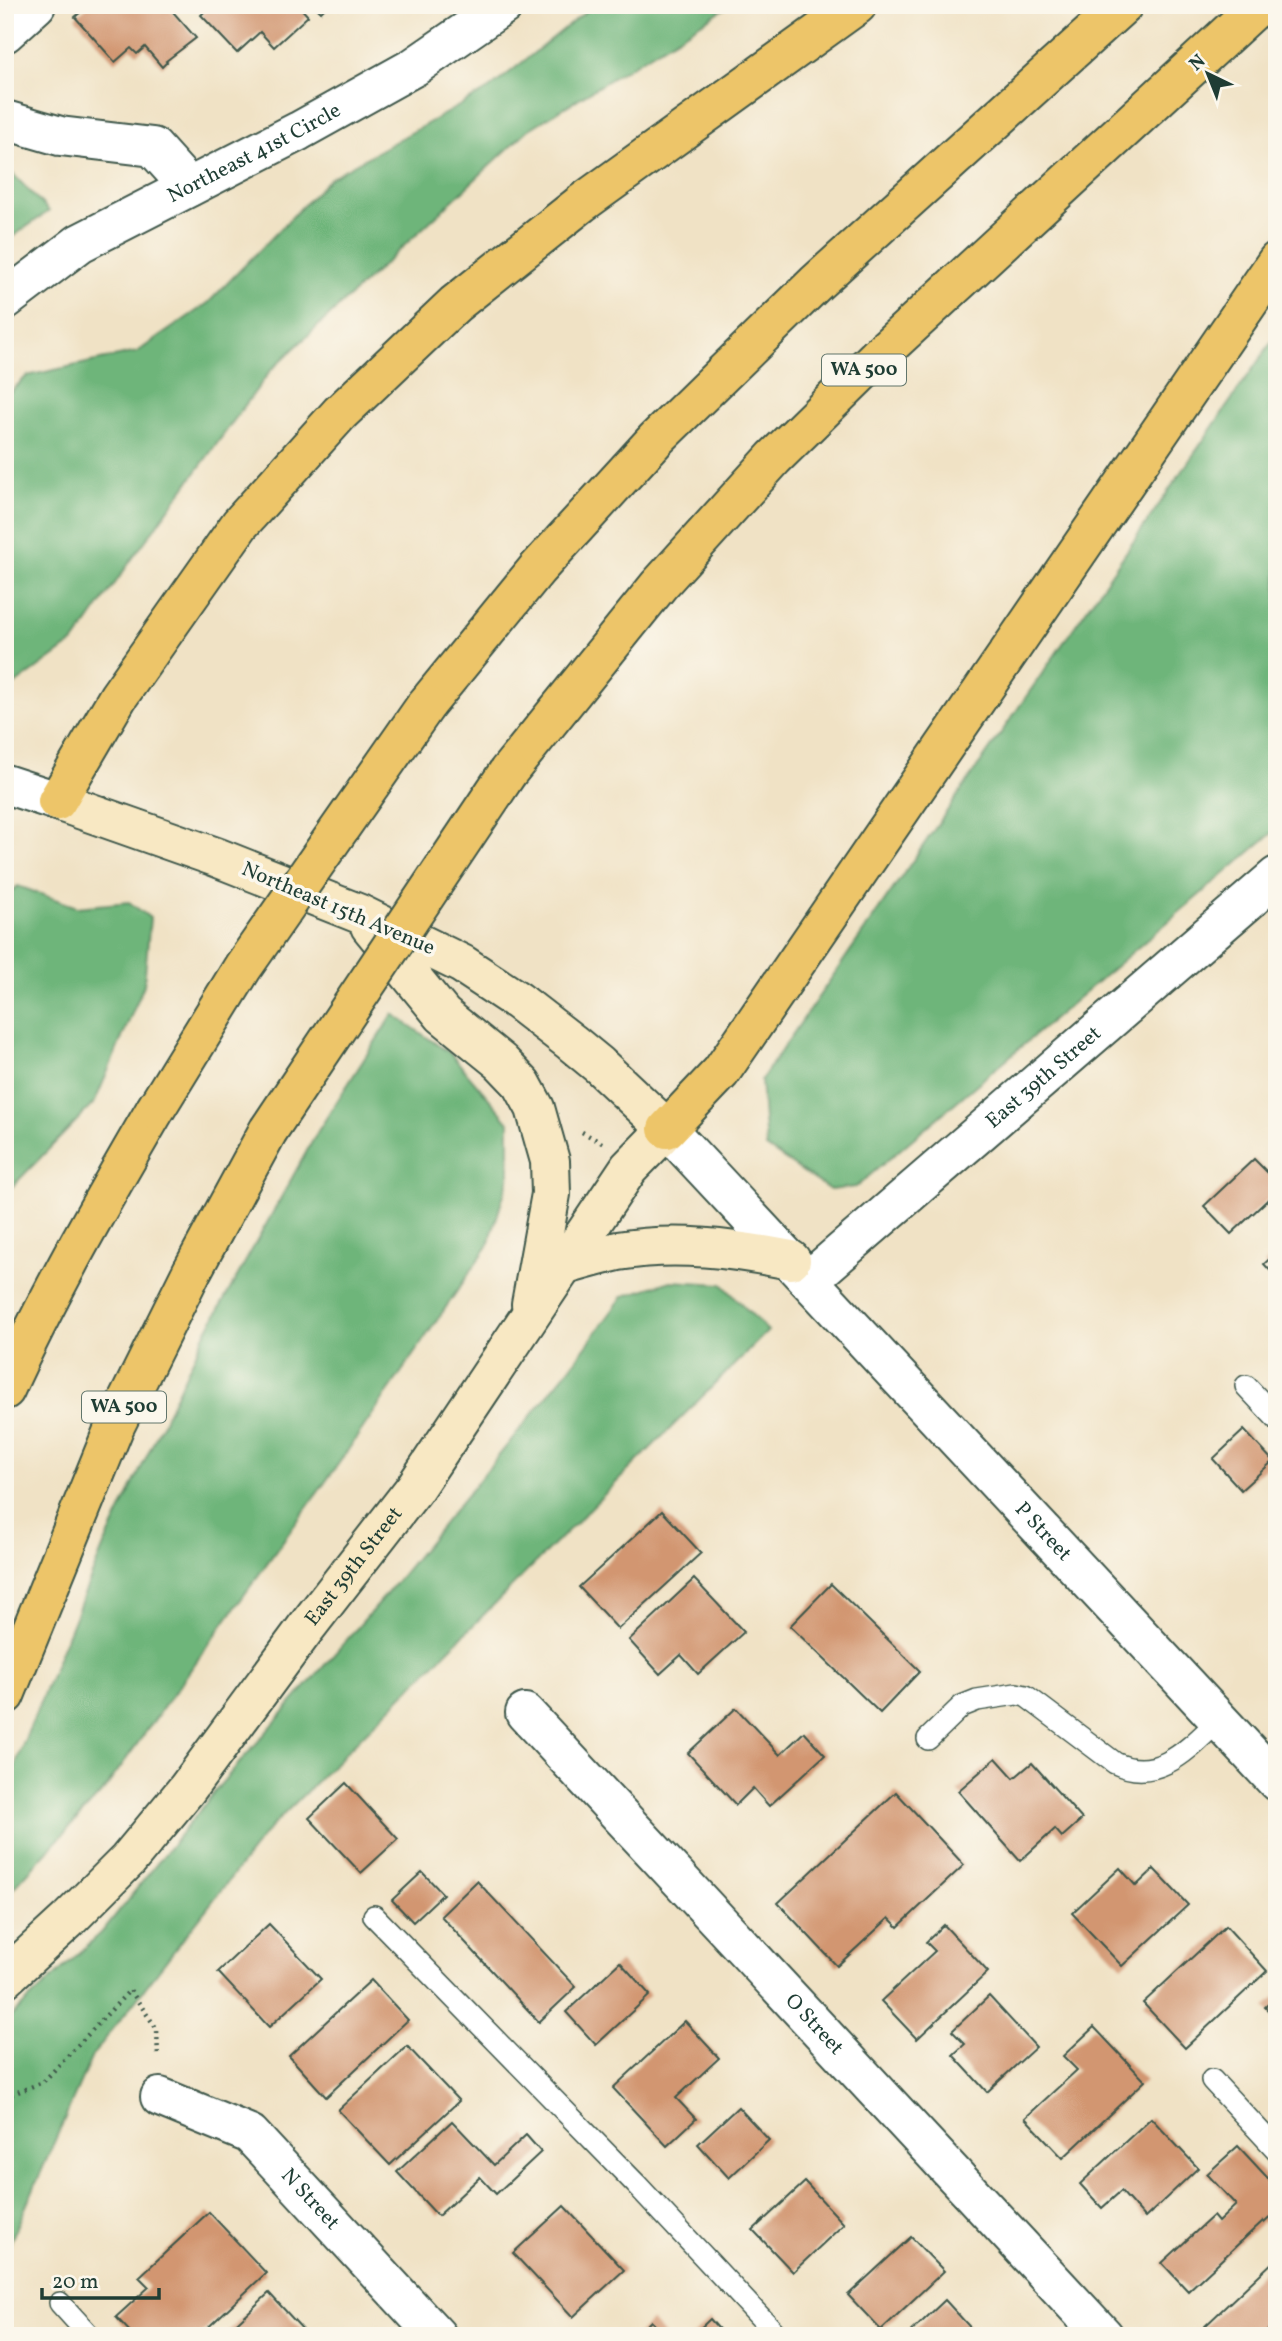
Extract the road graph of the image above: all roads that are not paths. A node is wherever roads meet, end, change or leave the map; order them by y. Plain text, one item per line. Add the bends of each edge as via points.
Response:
1 (36, 5) edge
2 (504, 5) edge
3 (857, 5) edge
4 (1123, 5) edge
5 (1259, 5) edge
6 (5, 33) edge
7 (5, 120) edge
8 (189, 187) junction
9 (1277, 261) edge
10 (5, 300) edge
11 (5, 784) edge
12 (57, 801) junction
13 (1277, 876) edge
14 (360, 914) junction
15 (667, 1129) junction
16 (566, 1265) junction
17 (800, 1270) junction
18 (528, 1321) junction
19 (1246, 1386) dead end
20 (5, 1390) edge
21 (1277, 1419) edge
22 (5, 1695) edge
23 (525, 1713) dead end
24 (1219, 1720) junction
25 (928, 1739) dead end
26 (1277, 1782) edge
27 (374, 1916) dead end
28 (5, 1978) edge
29 (1212, 2080) dead end
30 (160, 2097) road end
31 (1277, 2150) edge
32 (60, 2303) dead end
33 (90, 2336) edge
34 (437, 2336) edge
35 (778, 2336) edge
36 (1104, 2336) edge

1 - 6 street
2 - 8 street, Northeast 41st Circle via 414,67
3 - 12 highway via 582,202 456,304 340,413 240,524 118,697
4 - 20 highway, bridge via 816,284 656,439 537,569 426,705 243,967 155,1110 91,1220
5 - 22 highway, WA 500, bridge via 877,356 774,458 659,585 509,772 268,1131 114,1428
7 - 8 street via 60,136 153,147
8 - 10 street, Northeast 41st Circle via 80,243
9 - 15 highway via 721,1072
11 - 12 street, Northeast 15th Avenue
12 - 14 main road, Northeast 15th Avenue
13 - 17 street, East 39th Street
14 - 15 main road, Northeast 15th Avenue via 462,964 518,1001 599,1065
14 - 18 main road via 443,1015 522,1084 535,1108 550,1161 551,1194
15 - 16 main road, East 39th Street via 629,1168
15 - 17 street, Northeast 15th Avenue
16 - 17 main road via 618,1251 702,1246
16 - 18 main road, East 39th Street
17 - 24 street, P Street
18 - 28 main road, East 39th Street via 414,1489 187,1790 128,1860
19 - 21 lane
23 - 36 street, O Street
24 - 25 lane via 1175,1759 1140,1770 1115,1763 1026,1696 1016,1694 962,1706
24 - 26 street, P Street
27 - 35 lane
29 - 31 lane
30 - 34 street, N Street via 250,2134
32 - 33 lane

